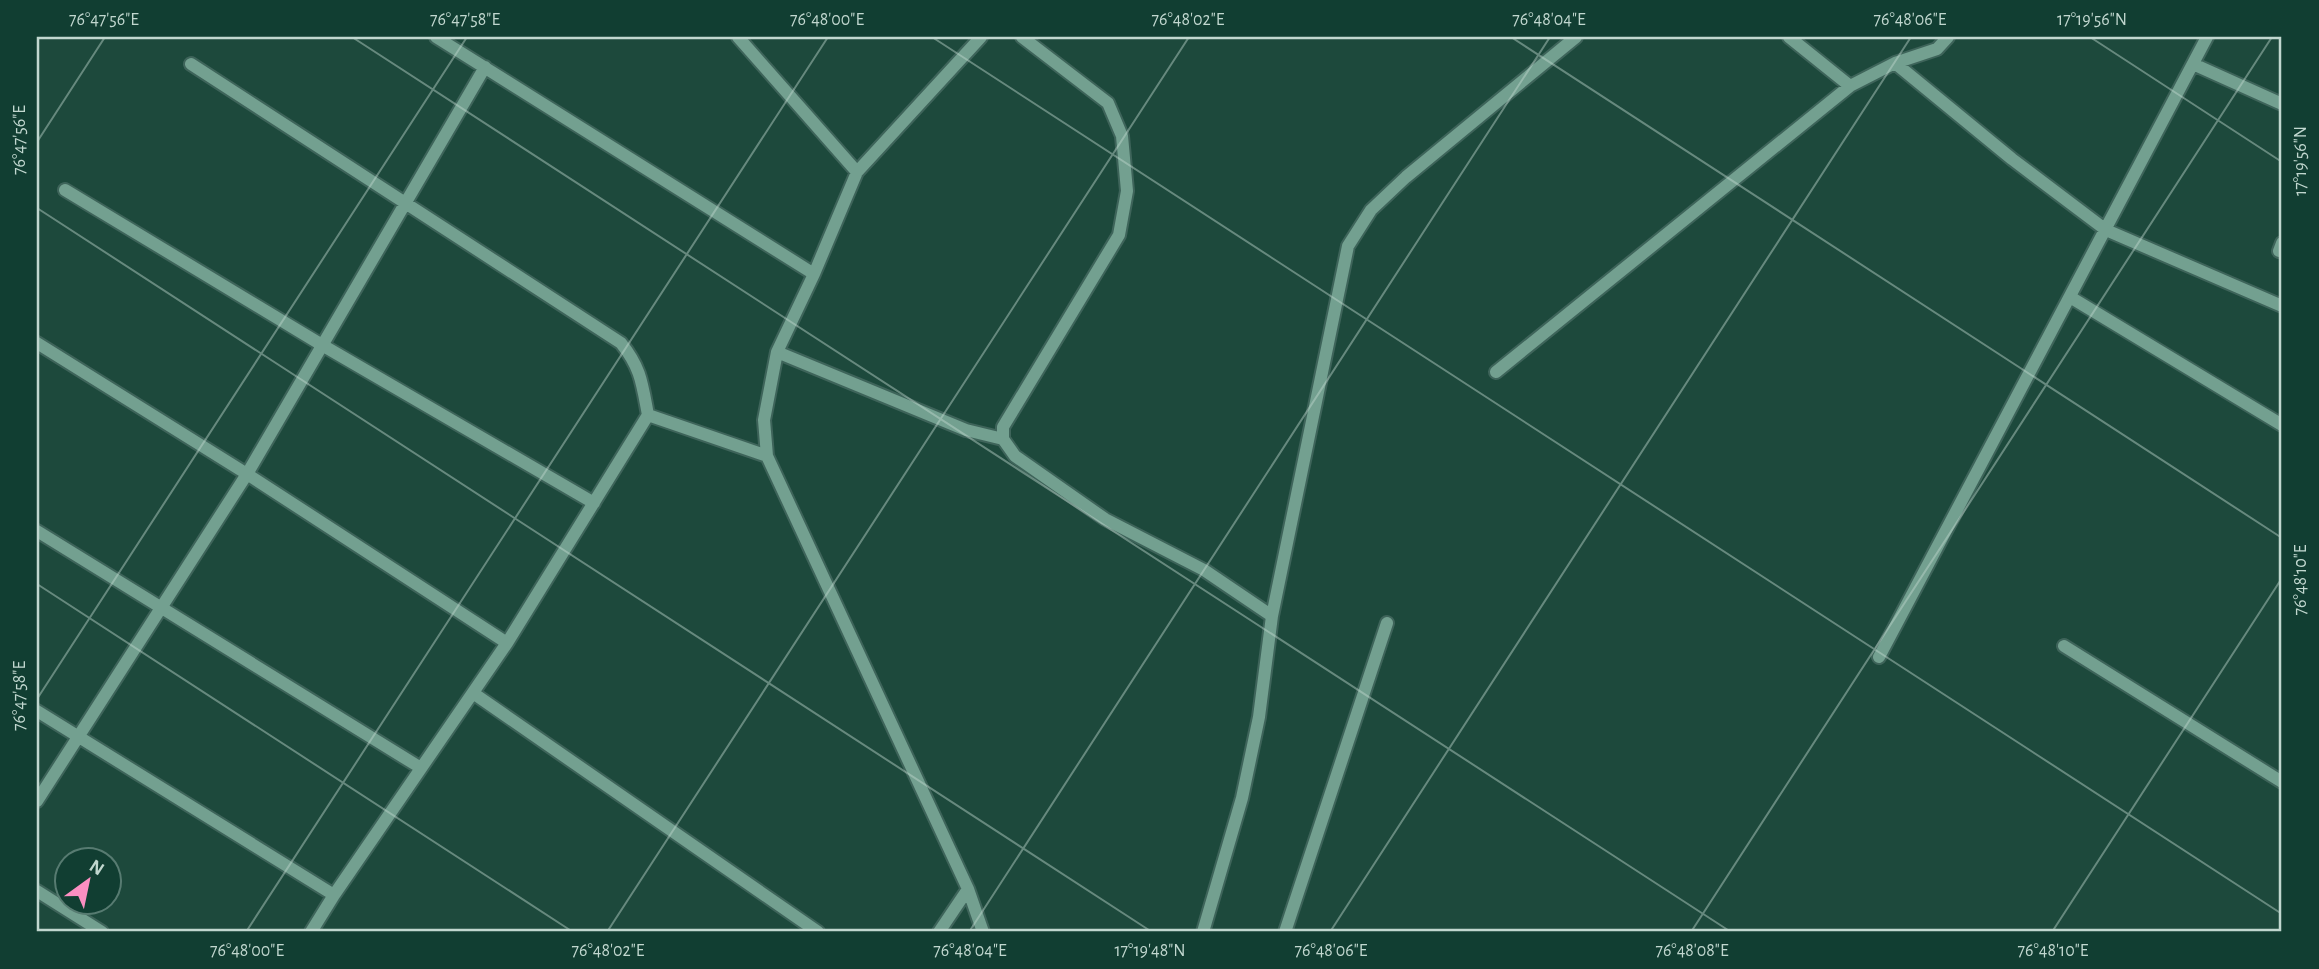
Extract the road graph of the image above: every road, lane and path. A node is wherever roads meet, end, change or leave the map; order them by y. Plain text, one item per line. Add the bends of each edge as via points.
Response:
1 (436, 37) edge
2 (738, 37) edge
3 (981, 37) edge
4 (1022, 37) edge
5 (1576, 37) edge
6 (1789, 37) edge
7 (1948, 37) edge
8 (2207, 37) edge
9 (1895, 63) junction
10 (191, 64) dead end
11 (2193, 64) junction
12 (485, 68) junction
13 (1850, 86) junction
14 (2282, 104) edge
15 (857, 172) junction
16 (65, 190) dead end
17 (405, 203) junction
18 (2106, 230) junction
19 (814, 274) junction
20 (2070, 297) junction
21 (2282, 306) edge
22 (37, 344) edge
23 (322, 345) junction
24 (778, 352) junction
25 (1496, 372) dead end
26 (648, 415) junction
27 (2282, 425) edge
28 (1003, 439) junction
29 (767, 456) junction
30 (247, 474) junction
31 (594, 503) junction
32 (37, 531) edge
33 (161, 606) junction
34 (1272, 617) junction
35 (1388, 623) dead end
36 (507, 643) junction
37 (2064, 646) dead end
38 (1879, 657) dead end
39 (473, 693) junction
40 (37, 711) edge
41 (77, 736) junction
42 (421, 768) junction
43 (2282, 782) edge
44 (37, 801) edge
45 (968, 890) junction
46 (37, 891) edge
47 (334, 895) junction
48 (102, 932) edge
49 (311, 932) edge
50 (818, 932) edge
51 (939, 932) edge
52 (983, 932) edge
53 (1203, 932) edge
54 (1285, 932) edge

1 - 12 street
2 - 15 street
3 - 15 street
4 - 28 street via 1108,103 1122,136 1127,191 1119,235 1003,427
5 - 34 street via 1406,177 1371,210 1348,246
6 - 13 street
7 - 9 street via 1937,49
8 - 11 street
9 - 13 street
9 - 18 street
10 - 17 street
11 - 14 street
11 - 18 street
12 - 17 street
12 - 19 street
13 - 25 street
15 - 19 street
16 - 23 street
17 - 23 street
17 - 26 street via 621,343 641,377
18 - 20 street
18 - 21 street
19 - 24 street
20 - 27 street
20 - 38 street
22 - 30 street
23 - 30 street
23 - 31 street
24 - 28 street via 966,430
24 - 29 street via 764,420
26 - 29 street
26 - 31 street
28 - 34 street via 1015,456 1105,519 1204,570
29 - 45 street
30 - 33 street
30 - 36 street
31 - 36 street
32 - 33 street
33 - 41 street
33 - 42 street
34 - 53 street via 1259,717 1242,798
35 - 54 street
36 - 39 street
37 - 43 street
39 - 42 street
39 - 50 street
40 - 41 street
41 - 44 street
41 - 47 street
42 - 47 street
45 - 51 street
45 - 52 street
46 - 48 street
47 - 49 street

